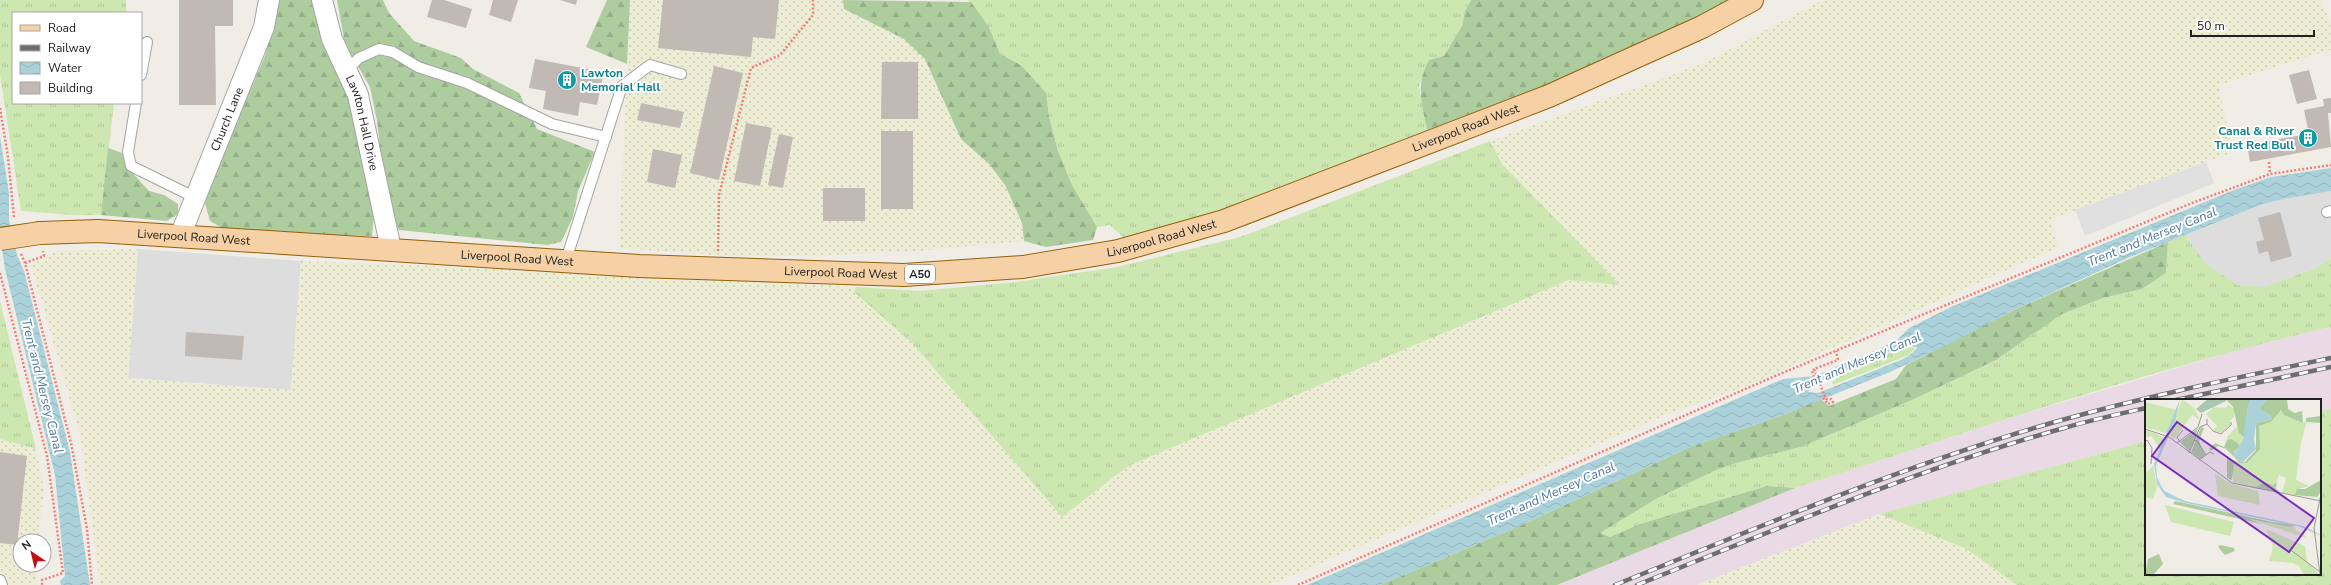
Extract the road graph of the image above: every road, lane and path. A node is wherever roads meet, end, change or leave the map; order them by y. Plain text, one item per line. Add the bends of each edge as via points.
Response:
1 (269, 0) edge
2 (322, 0) edge
3 (813, 0) edge
4 (1752, 0) edge
5 (147, 42) dead end
6 (142, 70) edge
7 (346, 70) junction
8 (681, 74) dead end
9 (136, 104) edge
10 (0, 108) edge
11 (606, 137) junction
12 (2269, 162) dead end
13 (2331, 165) edge
14 (2270, 174) junction
15 (196, 198) junction
16 (180, 236) junction
17 (11, 237) edge
18 (391, 249) junction
19 (566, 260) junction
20 (718, 268) junction
21 (0, 273) edge
22 (1836, 351) junction
23 (1824, 397) dead end
24 (0, 580) edge
25 (2, 585) edge
26 (42, 585) edge
27 (92, 585) edge
28 (1298, 585) edge

1 - 15 street, Church Lane via 264,27
2 - 7 street, Lawton Hall Drive via 332,39
3 - 20 path via 813,15 780,56 751,68 719,195
4 - 20 main road, Liverpool Road West / A50 via 1702,27 1549,96 1224,221 1118,251 1023,267 904,275
5 - 6 lane
7 - 11 lane via 359,58 379,50 393,52 418,67 467,83 538,118
7 - 18 street, Lawton Hall Drive via 358,95
8 - 11 lane via 650,65 622,86
9 - 15 lane via 128,152 131,166
10 - 17 path via 15,214
11 - 19 lane
12 - 14 path
13 - 14 path
14 - 22 path via 2192,203
15 - 16 street, Church Lane
16 - 17 main road, Liverpool Road West / A50, bridge via 98,231
16 - 18 main road, Liverpool Road West / A50
17 - 27 path via 26,263 72,443 87,529
18 - 19 main road, Liverpool Road West / A50
19 - 20 main road, Liverpool Road West / A50 via 639,266
21 - 26 path via 48,464 63,573 42,580
22 - 23 path via 1838,360 1814,369
22 - 28 path
24 - 25 lane

